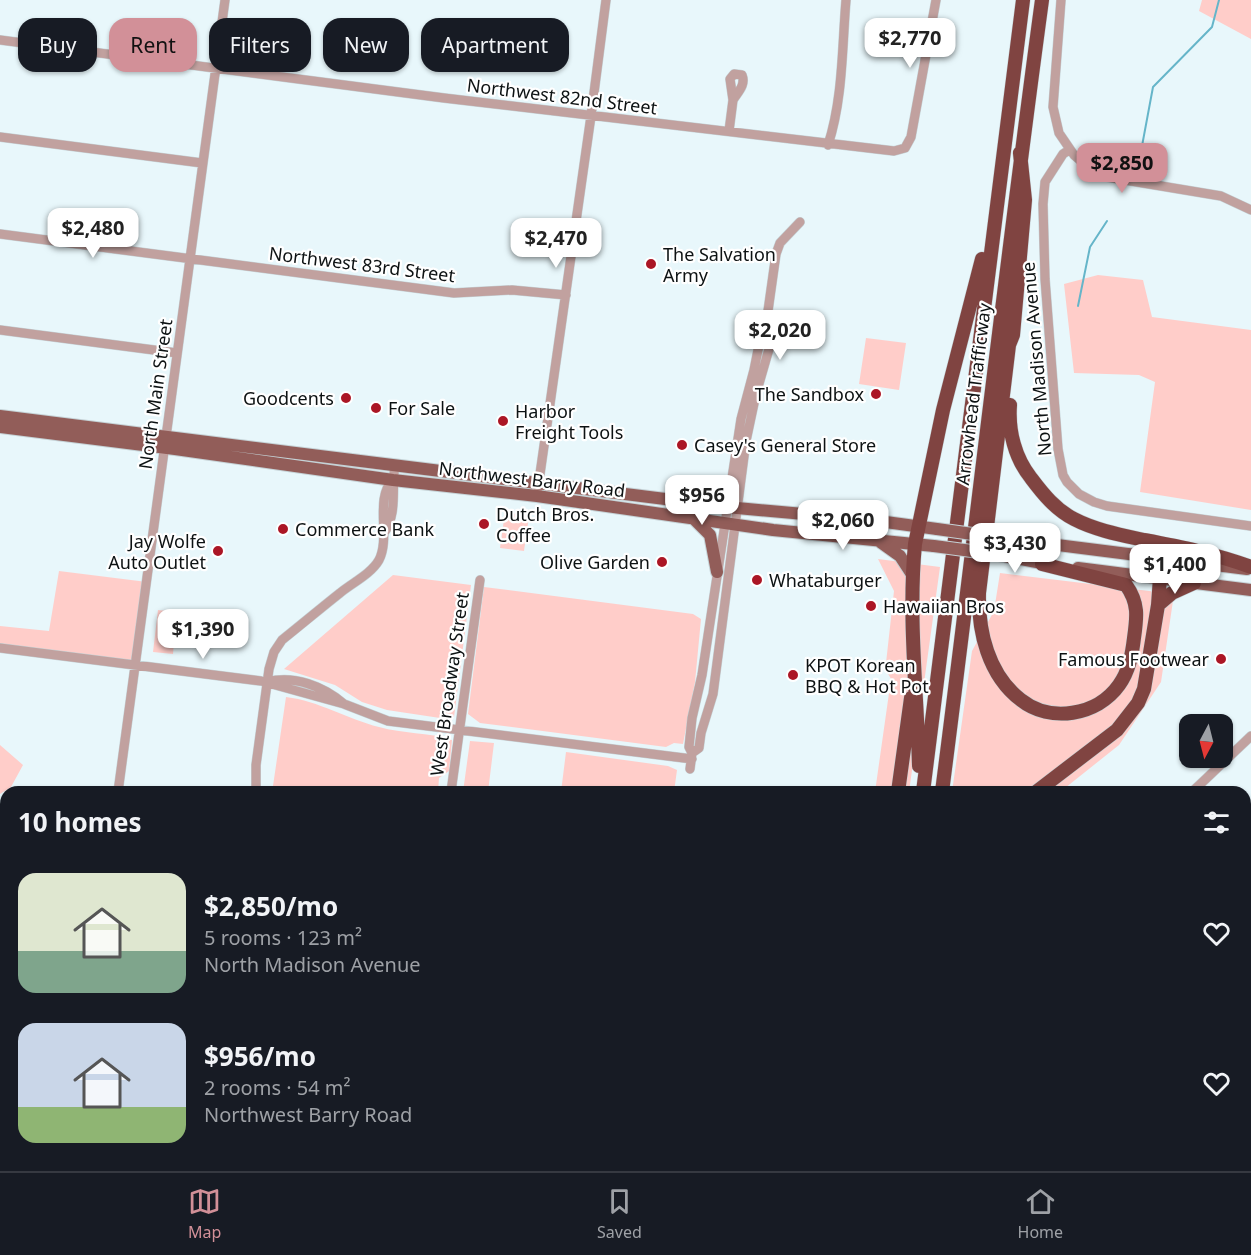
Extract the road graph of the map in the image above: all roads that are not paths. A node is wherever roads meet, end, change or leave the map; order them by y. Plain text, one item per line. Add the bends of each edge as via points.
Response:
1 (225, 0) edge
2 (606, 0) edge
3 (846, 0) edge
4 (936, 0) edge
5 (1023, 0) edge
6 (1042, 0) edge
7 (1061, 0) edge
8 (223, 18) edge
9 (0, 40) edge
10 (209, 67) edge
11 (215, 72) edge
12 (247, 72) edge
13 (733, 100) dead end
14 (591, 116) junction
15 (729, 131) junction
16 (0, 137) edge
17 (828, 145) junction
18 (1070, 150) junction
19 (1020, 153) junction
20 (202, 163) junction
21 (996, 207) junction
22 (1251, 210) edge
23 (800, 222) dead end
24 (0, 234) edge
25 (190, 258) junction
26 (566, 295) junction
27 (0, 330) edge
28 (1013, 335) junction
29 (177, 353) junction
30 (0, 416) edge
31 (0, 427) edge
32 (166, 442) junction
33 (395, 465) junction
34 (393, 480) junction
35 (538, 490) junction
36 (658, 513) junction
37 (731, 515) junction
38 (693, 518) junction
39 (1251, 526) edge
40 (918, 527) junction
41 (875, 539) junction
42 (915, 544) junction
43 (1151, 558) junction
44 (1042, 564) junction
45 (1251, 568) edge
46 (717, 572) junction
47 (913, 576) junction
48 (1160, 578) junction
49 (480, 579) dead end
50 (1194, 583) junction
51 (1251, 590) edge
52 (1158, 605) junction
53 (0, 648) edge
54 (135, 664) junction
55 (915, 669) junction
56 (267, 682) junction
57 (459, 730) junction
58 (1251, 736) edge
59 (692, 756) junction
60 (690, 769) dead end
61 (119, 786) edge
62 (256, 786) edge
63 (452, 786) edge
64 (899, 786) edge
65 (922, 786) edge
66 (923, 786) edge
67 (943, 786) edge
68 (1044, 786) edge
69 (1198, 786) edge

1 - 8 street, North Main Street
2 - 14 street
3 - 17 street via 837,106
4 - 17 street, Northwest 82nd Street via 911,137 905,148 894,151
5 - 21 highway, Arrowhead Trafficway
6 - 19 highway, Arrowhead Trafficway
7 - 18 street via 1053,107 1059,133
9 - 10 street, Northwest 82nd Street
11 - 20 street, North Main Street
12 - 14 street, Northwest 82nd Street
13 - 15 street
14 - 15 street, Northwest 82nd Street
14 - 26 street
15 - 17 street, Northwest 82nd Street
16 - 20 street
18 - 22 street via 1089,168 1107,177 1221,196
18 - 39 street, North Madison Avenue via 1046,182 1043,204 1045,279 1063,475 1079,494 1102,505
19 - 28 highway via 1025,200
19 - 67 highway, Arrowhead Trafficway
20 - 25 street, North Main Street
21 - 40 highway via 943,410
21 - 66 highway, Arrowhead Trafficway
23 - 37 street via 780,243 776,254 765,330 769,349
24 - 25 street, Northwest 83rd Street
25 - 26 street, Northwest 83rd Street via 454,293 513,290
25 - 29 street, North Main Street
26 - 35 street
27 - 29 street
28 - 44 highway via 979,592 980,630 1000,677 1020,700 1046,712 1086,710 1109,696 1130,665 1136,604 1126,585
28 - 45 highway via 1009,417 1012,440 1028,475 1049,501 1074,520 1097,528 1220,556
29 - 32 street, North Main Street
30 - 32 main road
31 - 32 main road
32 - 33 main road, Northwest Barry Road
32 - 34 main road, Northwest Barry Road
32 - 54 street, North Main Street
33 - 34 street
33 - 35 main road, Northwest Barry Road
34 - 35 main road, Northwest Barry Road
34 - 56 street via 387,486 380,558 358,581 282,640 274,652
35 - 36 main road, Northwest Barry Road
35 - 37 main road, Northwest Barry Road
36 - 37 main road via 672,510
36 - 38 main road, Northwest Barry Road
37 - 38 main road, Northwest Barry Road
37 - 40 main road, Northwest Barry Road via 871,520
37 - 41 main road, Northwest Barry Road via 774,530
37 - 46 street
37 - 59 street via 725,611 713,694 699,748
38 - 46 main road via 710,535
40 - 42 highway
40 - 43 main road, Northwest Barry Road, bridge
41 - 42 main road, Northwest Barry Road
41 - 47 main road via 900,556
42 - 44 main road, Northwest Barry Road, bridge
42 - 47 highway
43 - 45 main road, Northwest Barry Road
43 - 48 highway
44 - 48 main road, Northwest Barry Road
46 - 59 street via 690,737
47 - 55 highway
48 - 50 main road, Northwest Barry Road
48 - 52 highway
49 - 57 street, West Broadway Street
50 - 51 main road, Northwest Barry Road
50 - 52 highway
52 - 68 highway via 1147,676 1138,703 1117,730
53 - 54 street
54 - 56 street
54 - 61 street, North Main Street
55 - 64 highway
55 - 65 highway
56 - 57 street via 388,721
56 - 62 street
57 - 59 street
57 - 63 street, West Broadway Street
58 - 69 street
59 - 60 street

